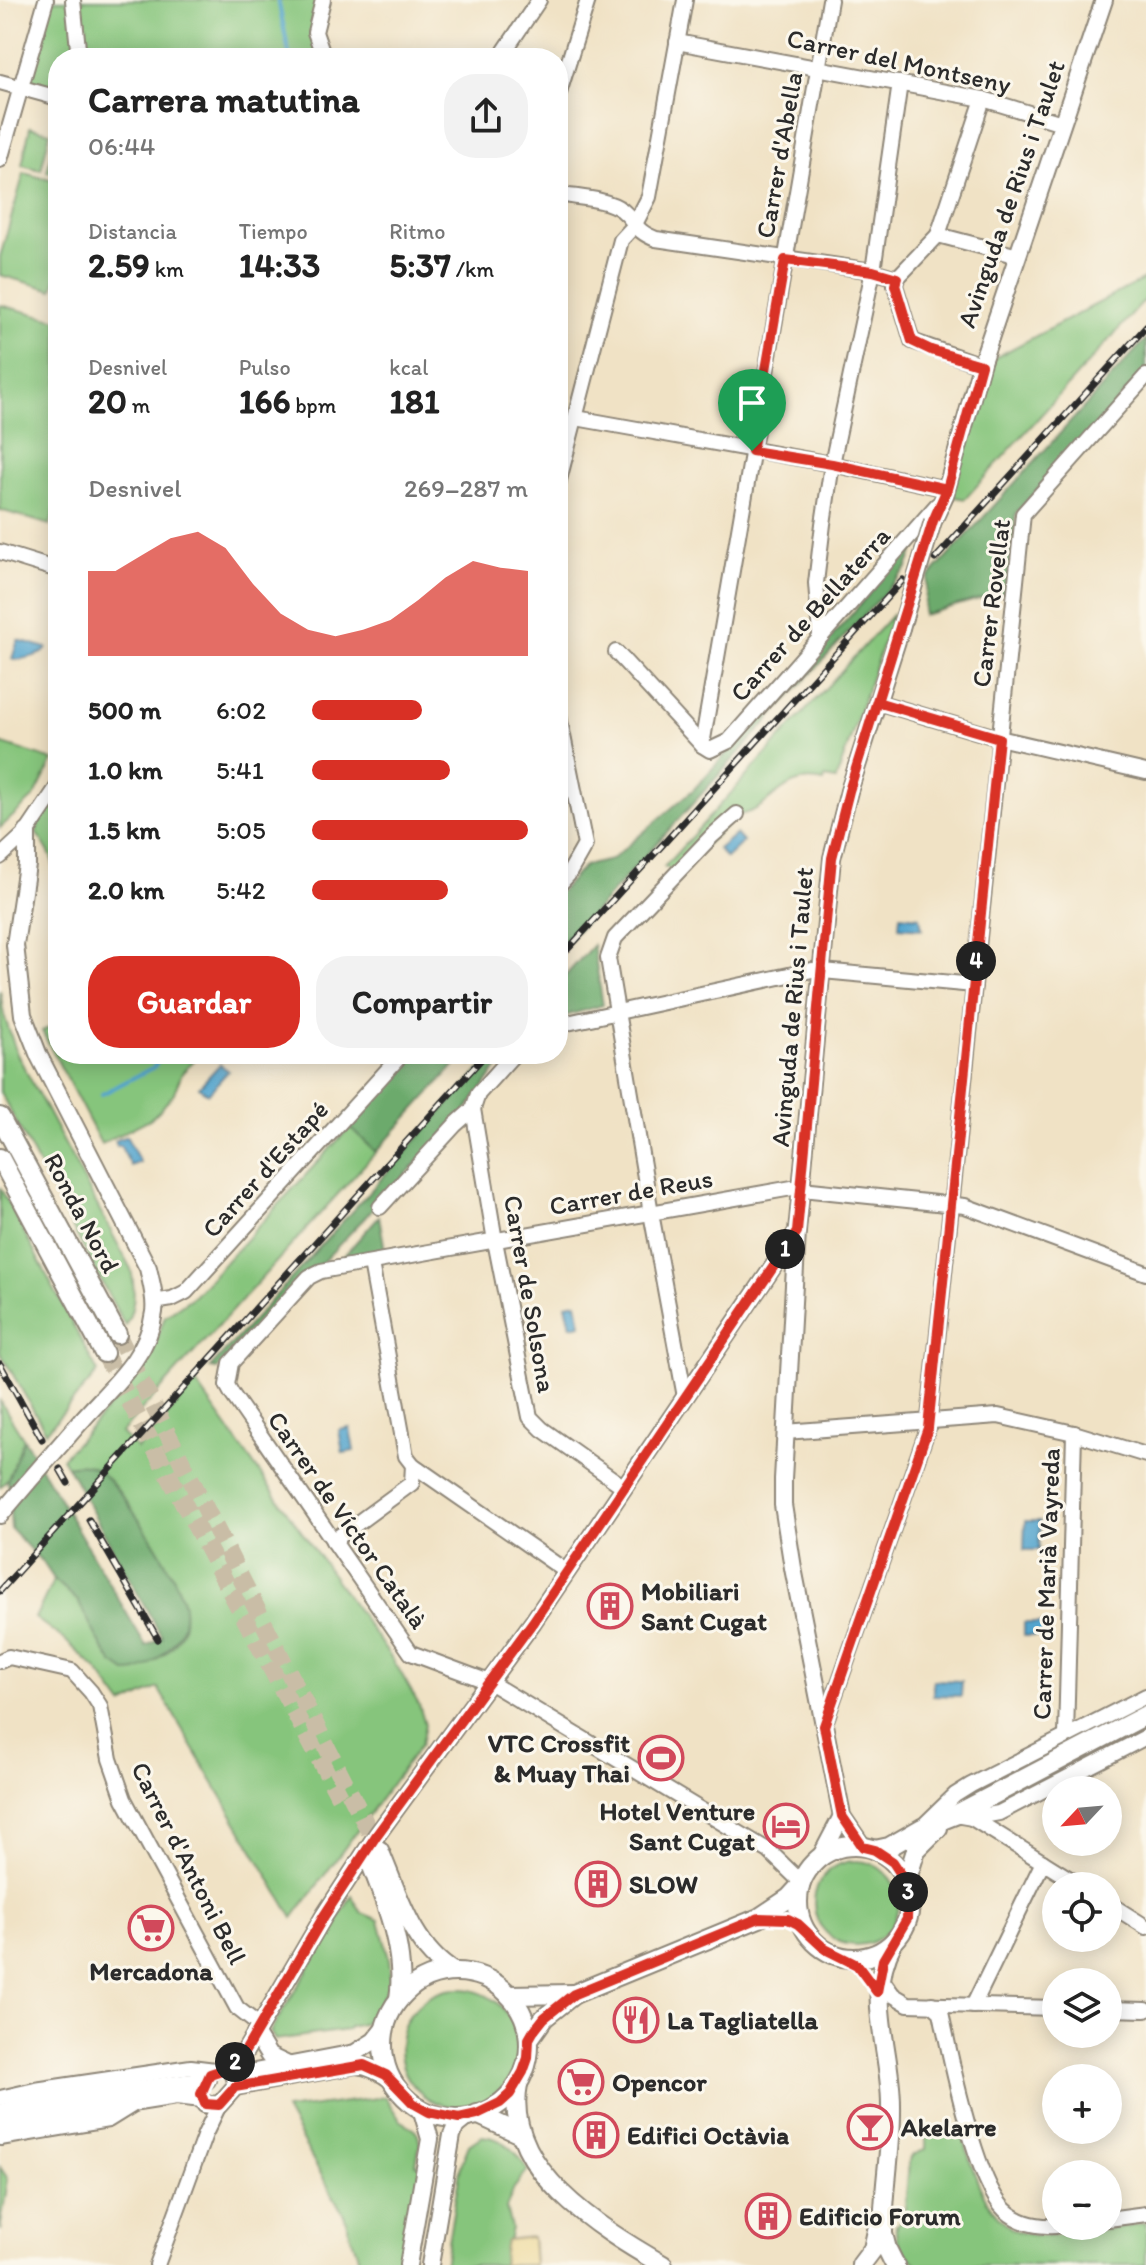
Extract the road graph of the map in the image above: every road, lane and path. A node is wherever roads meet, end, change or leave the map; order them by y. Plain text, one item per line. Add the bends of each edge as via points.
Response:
1 (46, 0) edge
2 (73, 0) edge
3 (323, 0) edge
4 (539, 0) edge
5 (588, 0) edge
6 (685, 0) edge
7 (830, 0) edge
8 (1104, 0) edge
9 (677, 42) junction
10 (78, 48) edge
11 (321, 48) edge
12 (507, 48) edge
13 (568, 64) edge
14 (818, 68) junction
15 (0, 82) edge
16 (900, 83) junction
17 (19, 89) junction
18 (48, 96) edge
19 (983, 99) junction
20 (1062, 123) junction
21 (0, 160) edge
22 (568, 196) edge
23 (634, 226) junction
24 (938, 235) junction
25 (1018, 256) junction
26 (785, 260) junction
27 (872, 277) junction
28 (896, 282) junction
29 (981, 365) junction
30 (1146, 376) edge
31 (576, 418) junction
32 (568, 447) edge
33 (752, 451) junction
34 (832, 464) junction
35 (946, 492) junction
36 (0, 552) edge
37 (48, 567) edge
38 (820, 635) junction
39 (616, 652) dead end
40 (877, 702) junction
41 (999, 738) junction
42 (706, 747) junction
43 (568, 761) edge
44 (1146, 772) edge
45 (48, 801) edge
46 (737, 814) dead end
47 (27, 832) junction
48 (0, 857) edge
49 (568, 875) edge
50 (820, 970) junction
51 (974, 985) junction
52 (616, 1013) junction
53 (568, 1023) edge
54 (393, 1064) edge
55 (505, 1064) edge
56 (473, 1109) junction
57 (0, 1117) edge
58 (0, 1158) edge
59 (801, 1189) junction
60 (951, 1203) junction
61 (380, 1207) dead end
62 (651, 1213) junction
63 (797, 1232) junction
64 (495, 1241) junction
65 (371, 1263) junction
66 (1146, 1273) edge
67 (154, 1302) junction
68 (117, 1334) tunnel mouth
69 (104, 1353) tunnel mouth
70 (227, 1385) joint
71 (685, 1397) junction
72 (929, 1421) junction
73 (785, 1432) junction
74 (1074, 1433) junction
75 (1146, 1455) edge
76 (413, 1465) junction
77 (624, 1487) junction
78 (0, 1515) edge
79 (333, 1541) junction
80 (567, 1572) junction
81 (0, 1661) edge
82 (489, 1682) junction
83 (1146, 1696) edge
84 (1146, 1715) edge
85 (824, 1726) junction
86 (1066, 1736) junction
87 (1146, 1737) edge
88 (842, 1816) junction
89 (964, 1816) junction
90 (922, 1828) junction
91 (869, 1848) junction
92 (820, 1858) junction
93 (1043, 1862) junction
94 (1059, 1872) edge
95 (906, 1882) junction
96 (801, 1884) junction
97 (1122, 1912) edge
98 (759, 1918) junction
99 (1146, 1927) edge
100 (806, 1932) junction
101 (893, 1942) junction
102 (840, 1956) junction
103 (453, 1972) junction
104 (879, 1984) junction
105 (574, 1994) junction
106 (509, 1995) junction
107 (399, 1999) junction
108 (932, 2004) junction
109 (973, 2006) junction
110 (1042, 2008) edge
111 (1122, 2009) edge
112 (1146, 2010) edge
113 (386, 2026) junction
114 (258, 2030) junction
115 (529, 2039) junction
116 (288, 2065) junction
117 (224, 2076) junction
118 (393, 2081) junction
119 (518, 2084) junction
120 (0, 2098) edge
121 (139, 2101) junction
122 (211, 2102) junction
123 (421, 2108) junction
124 (0, 2113) edge
125 (472, 2116) junction
126 (0, 2124) edge
127 (520, 2134) junction
128 (0, 2138) edge
129 (883, 2200) junction
130 (1146, 2214) edge
131 (1122, 2217) edge
132 (1042, 2227) edge
133 (157, 2265) edge
134 (408, 2265) edge
135 (430, 2265) edge
136 (663, 2265) edge
137 (861, 2265) edge
138 (895, 2265) edge

1 - 17 street
2 - 10 street
3 - 11 street via 315,32
4 - 12 street
5 - 13 street
6 - 9 street
7 - 14 street, Carrer d'Abella
8 - 20 street, Avinguda de Rius i Taulet
9 - 14 street, Carrer del Montseny
9 - 23 street via 649,197
14 - 16 street, Carrer del Montseny
14 - 26 street, Carrer d'Abella
15 - 17 street
16 - 19 street, Carrer del Montseny
16 - 27 street
17 - 18 street
17 - 21 street
19 - 20 street, Carrer del Montseny
19 - 24 street
20 - 25 street, Avinguda de Rius i Taulet
22 - 23 street via 611,204
23 - 26 street via 656,239
23 - 31 street via 621,240
24 - 25 street
24 - 28 street
25 - 29 street, Avinguda de Rius i Taulet
26 - 27 street
26 - 33 street, Carrer d'Abella
27 - 28 street
27 - 34 street
28 - 29 street via 912,341
29 - 35 street, Avinguda de Rius i Taulet
30 - 41 street, Carrer Rovellat via 1023,514
31 - 32 street
31 - 33 street
33 - 34 street
33 - 42 street, Carrer d'Abella
34 - 35 street
34 - 38 street via 816,583
35 - 38 street, Carrer de Bellaterra via 912,537
35 - 40 street, Avinguda de Rius i Taulet, bridge
36 - 37 street
38 - 42 street, Carrer de Bellaterra via 729,741
39 - 42 street
40 - 41 street
40 - 50 street, Avinguda de Rius i Taulet via 832,858
41 - 44 street
41 - 51 street, Carrer Rovellat
43 - 49 street via 585,845
45 - 47 street
46 - 52 street via 615,938 608,958
47 - 48 street
47 - 67 street via 15,945 23,1015 148,1268
50 - 51 street
50 - 52 street
50 - 59 street, Avinguda de Rius i Taulet
51 - 60 street, Carrer Rovellat
52 - 53 street
52 - 62 street
54 - 67 street, Carrer d'Estapé via 186,1292
55 - 56 street via 478,1094
56 - 61 street
56 - 64 street, Carrer de Solsona
57 - 68 main road, Ronda Nord
58 - 69 main road, Ronda Nord
59 - 60 street, Carrer de Reus
59 - 62 street, Carrer de Reus
59 - 63 street, Avinguda de Rius i Taulet
60 - 66 street, Carrer de Reus
60 - 72 street, Carrer Rovellat
62 - 64 street, Carrer de Reus
62 - 71 street
63 - 71 street
63 - 73 street, Avinguda de Rius i Taulet
64 - 65 street, Carrer de Reus
64 - 77 street, Carrer de Solsona via 530,1417
65 - 70 street, Carrer de Reus via 309,1277 231,1363
65 - 76 street via 403,1449
67 - 78 street, bridge via 149,1334 139,1354
70 - 79 street, Carrer de Víctor Català
71 - 77 street
72 - 73 street
72 - 74 street via 998,1416
72 - 85 street, Carrer Rovellat
73 - 85 street, Avinguda de Rius i Taulet via 783,1505
74 - 75 street
74 - 86 street, Carrer de Marià Vayreda
76 - 79 street via 412,1483
76 - 80 street
77 - 80 street
79 - 82 street, Carrer de Víctor Català via 411,1653
80 - 82 street
81 - 114 street, Carrer d'Antoni Bell via 9,1657 72,1671 91,1692 100,1706 124,1799 237,2008
82 - 96 street, Carrer de Víctor Català via 769,1851
82 - 114 street via 376,1836
83 - 86 street
84 - 89 main road
85 - 88 street, Avinguda de Rius i Taulet
86 - 90 street via 955,1795
87 - 89 street via 999,1813
88 - 91 street, Avinguda de Rius i Taulet
88 - 92 street
89 - 90 main road
89 - 93 street
89 - 95 main road via 921,1843
90 - 91 main road via 889,1847
91 - 92 main road via 839,1848
91 - 95 main road via 893,1862
92 - 96 main road
93 - 94 street
93 - 109 street
95 - 101 main road via 907,1919
96 - 98 main road
96 - 100 main road via 799,1911
97 - 99 street
98 - 100 main road via 792,1920
98 - 105 main road
100 - 102 main road
101 - 102 main road via 869,1955
101 - 104 main road
102 - 104 main road
103 - 106 main road via 484,1977
103 - 107 main road via 423,1980
103 - 107 main road via 423,1947 375,1857 397,1950
104 - 108 street via 908,2004
104 - 129 main road via 891,2092
105 - 106 main road
105 - 115 main road via 544,2018
106 - 115 main road
107 - 113 main road
108 - 109 street
108 - 132 street via 941,2012 968,2124 996,2198 1014,2217
109 - 110 street
111 - 112 street
113 - 116 street via 355,2053
113 - 118 main road via 384,2054
114 - 116 street via 269,2056
114 - 117 street
115 - 119 main road
116 - 117 street
117 - 118 street via 364,2065
117 - 120 street via 191,2067
117 - 122 street
117 - 122 street via 201,2094
117 - 124 street
118 - 123 main road
119 - 125 main road via 500,2103
119 - 127 main road via 514,2103
121 - 122 street via 176,2096
121 - 126 street
121 - 128 street via 108,2120
122 - 133 street via 205,2134
123 - 125 main road via 443,2116
123 - 134 street via 430,2139
125 - 127 main road
125 - 135 street via 452,2135
127 - 136 main road via 547,2176 577,2208
129 - 137 main road via 873,2249
129 - 138 main road via 883,2234
130 - 131 street

